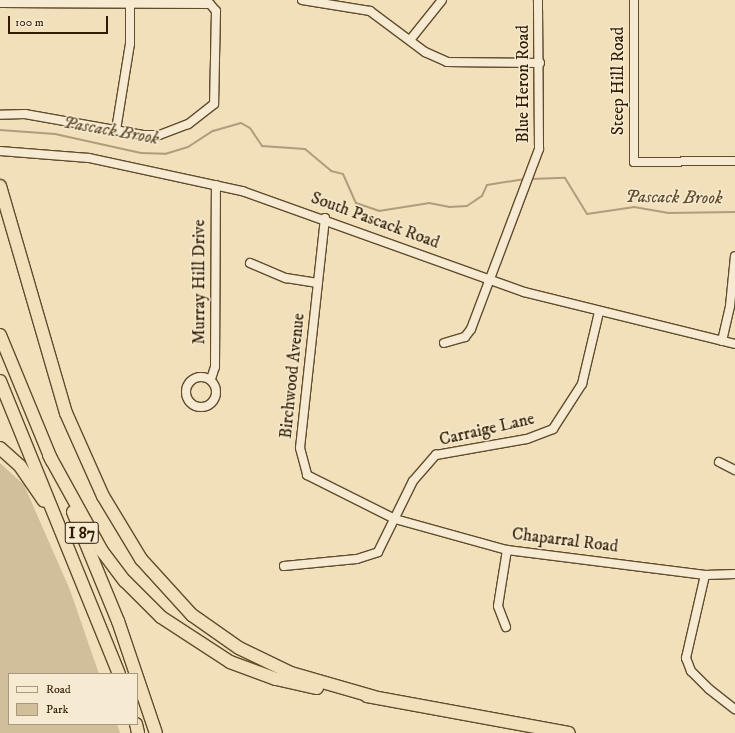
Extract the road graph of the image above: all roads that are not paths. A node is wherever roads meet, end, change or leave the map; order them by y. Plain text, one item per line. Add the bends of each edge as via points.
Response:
1 (302, 0) edge
2 (442, 0) edge
3 (538, 0) edge
4 (634, 0) edge
5 (0, 4) edge
6 (130, 4) junction
7 (360, 4) edge
8 (410, 40) junction
9 (540, 63) junction
10 (0, 114) edge
11 (116, 130) junction
12 (0, 151) edge
13 (735, 161) edge
14 (216, 185) junction
15 (0, 186) edge
16 (325, 218) junction
17 (735, 256) edge
18 (250, 263) dead end
19 (491, 280) junction
20 (318, 283) junction
21 (599, 312) junction
22 (0, 335) edge
23 (722, 341) junction
24 (444, 343) dead end
25 (735, 344) edge
26 (211, 380) dead end
27 (0, 381) edge
28 (0, 448) edge
29 (49, 455) junction
30 (719, 462) dead end
31 (735, 470) edge
32 (395, 519) junction
33 (61, 528) junction
34 (507, 550) junction
35 (284, 566) dead end
36 (735, 574) edge
37 (705, 575) junction
38 (506, 627) dead end
39 (119, 673) edge
40 (136, 673) edge
41 (138, 680) edge
42 (374, 698) junction
43 (735, 709) edge
44 (156, 733) edge
45 (569, 733) edge

1 - 7 street
2 - 8 street
3 - 9 street, Blue Heron Road
4 - 13 street, Steep Hill Road via 634,162
5 - 6 street
6 - 11 street via 130,44
6 - 11 street via 215,6 215,99 208,111 174,131 143,135
7 - 8 street
8 - 9 street via 436,59 447,62
9 - 19 street, Blue Heron Road via 540,136 525,190
10 - 11 street via 25,114
12 - 14 street, South Pascack Road via 89,158
14 - 16 street, South Pascack Road
14 - 26 street, Murray Hill Drive via 215,367
15 - 42 highway via 62,403 103,496 141,559 192,615 239,648 291,673
16 - 19 street, South Pascack Road
16 - 20 street, Birchwood Avenue
17 - 23 street
18 - 20 street via 286,278
19 - 21 street, South Pascack Road
19 - 24 street, Blue Heron Road via 471,329 464,337
20 - 32 street, Birchwood Avenue via 301,462 307,475
21 - 23 street, South Pascack Road
21 - 32 street, Carraige Lane via 582,384 553,429 527,439 436,455 413,481
22 - 29 highway, I 87
23 - 25 street, South Pascack Road
27 - 33 highway, I 87
28 - 33 highway via 23,470
29 - 40 highway, I 87 via 118,621
29 - 42 highway via 109,561 143,601 170,625 209,651 253,672 300,685
30 - 31 street
32 - 34 street, Chaparral Road
32 - 35 street, Carraige Lane via 378,552 368,558
33 - 39 highway, I 87
34 - 37 street, Chaparral Road
34 - 38 street via 498,606
36 - 37 street, Chaparral Road
37 - 43 street via 686,658 691,671 704,685
41 - 44 highway, I 87
42 - 45 highway

